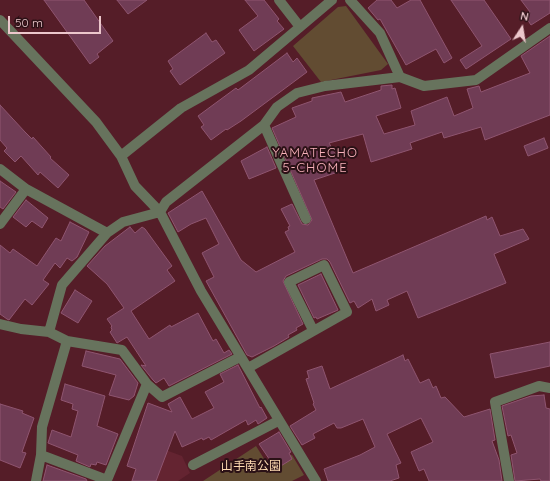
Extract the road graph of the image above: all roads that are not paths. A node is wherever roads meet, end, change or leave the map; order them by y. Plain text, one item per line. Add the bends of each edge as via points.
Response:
1 (279, 0) edge
2 (332, 0) edge
3 (350, 0) edge
4 (0, 20) edge
5 (300, 27) junction
6 (550, 28) edge
7 (400, 77) junction
8 (264, 125) junction
9 (121, 156) junction
10 (0, 169) edge
11 (26, 189) junction
12 (160, 212) junction
13 (306, 219) dead end
14 (0, 224) edge
15 (107, 233) junction
16 (0, 324) edge
17 (313, 330) junction
18 (49, 332) junction
19 (67, 341) junction
20 (240, 357) junction
21 (248, 368) junction
22 (147, 384) junction
23 (550, 388) edge
24 (278, 421) junction
25 (41, 455) junction
26 (193, 465) dead end
27 (36, 481) edge
28 (316, 481) edge
29 (509, 481) edge

1 - 5 street
2 - 5 street
3 - 7 street via 380,33
4 - 9 street via 96,122
5 - 9 street via 249,70 181,108
6 - 7 street via 476,80 424,86
7 - 8 street via 325,86 297,93 277,106
8 - 12 street via 166,202
8 - 13 street
9 - 12 street via 135,186
10 - 11 street
11 - 14 street
11 - 15 street
12 - 15 street via 123,222
12 - 20 street via 201,291
15 - 18 street via 62,285
16 - 18 street
17 - 17 street via 348,312 324,266 289,282
17 - 21 street
18 - 19 street
19 - 22 street via 122,350
19 - 25 street via 42,427
20 - 21 street
20 - 22 street via 162,397
21 - 24 street
22 - 25 street via 107,480
23 - 29 street via 538,386 496,402
24 - 26 street
24 - 28 street
25 - 27 street

